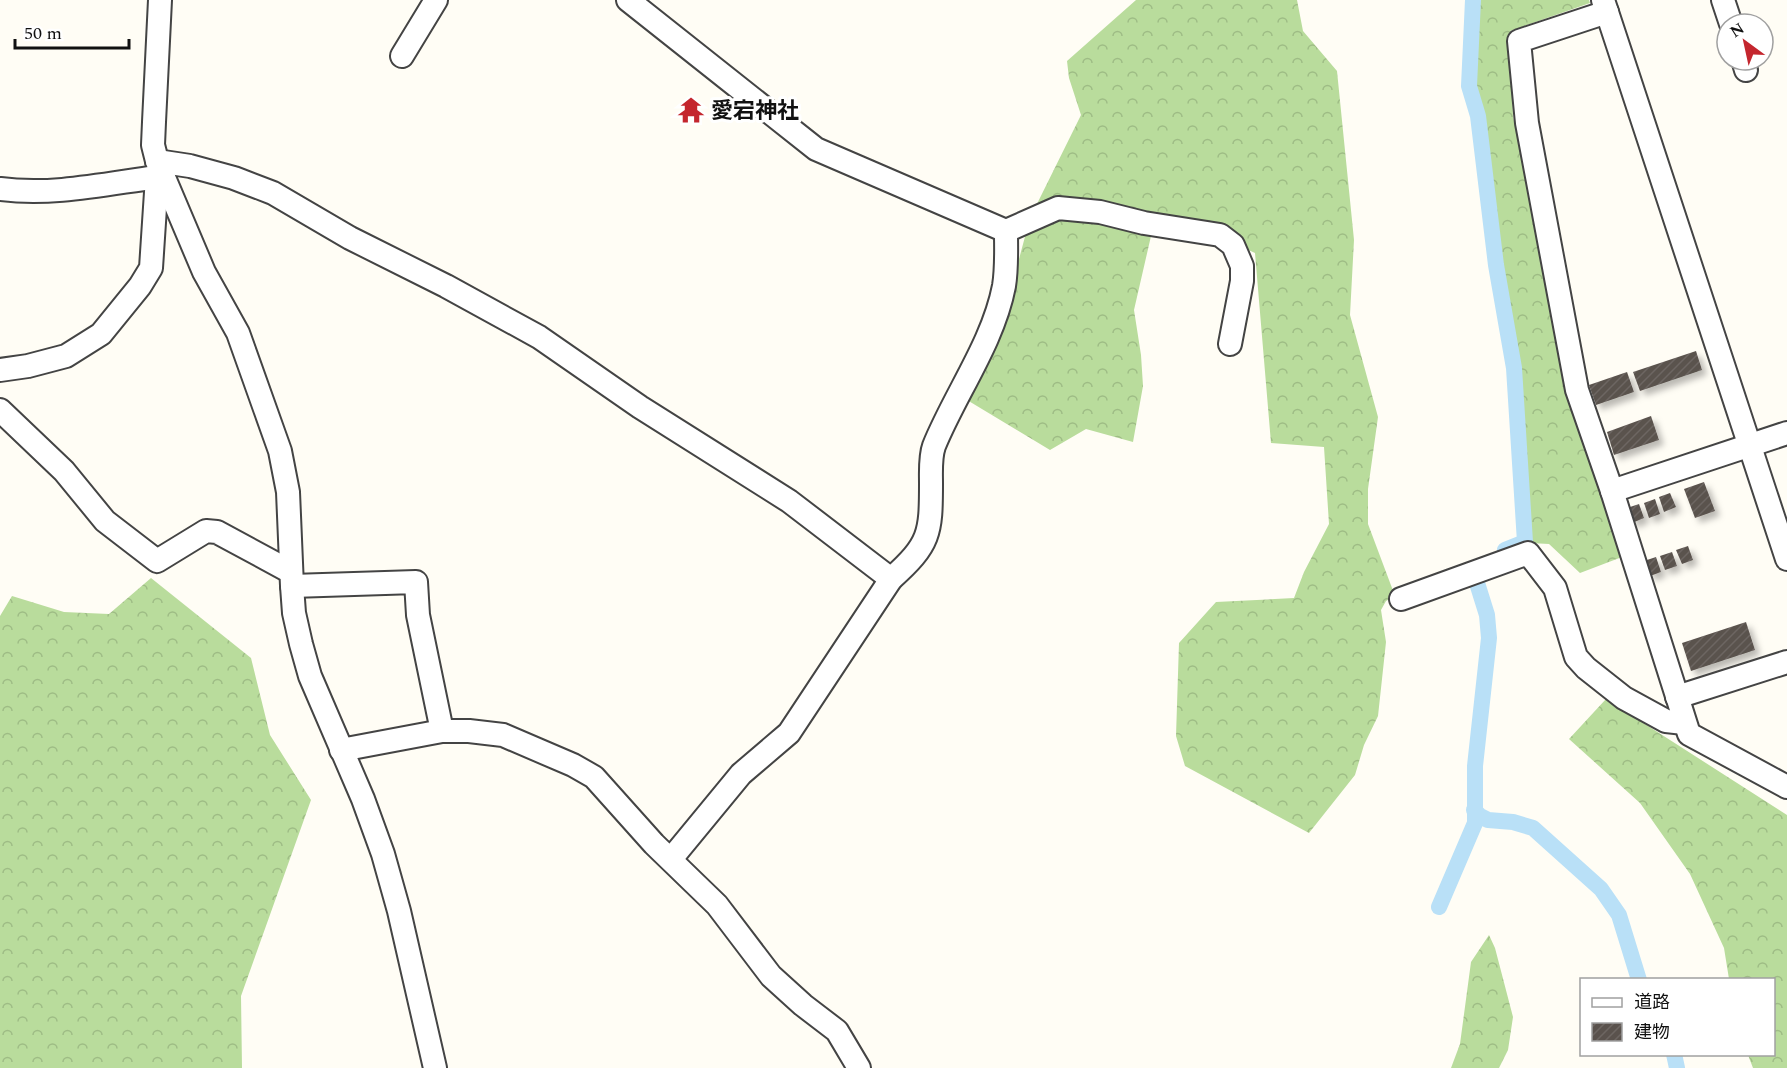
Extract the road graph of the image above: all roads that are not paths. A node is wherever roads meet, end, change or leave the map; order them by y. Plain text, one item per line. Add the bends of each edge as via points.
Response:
1 (159, 0) edge
2 (436, 0) edge
3 (627, 0) edge
4 (1605, 6) edge
5 (402, 56) dead end
6 (159, 171) junction
7 (0, 189) edge
8 (1006, 231) junction
9 (1230, 344) dead end
10 (0, 370) edge
11 (0, 410) edge
12 (1787, 433) edge
13 (1750, 445) junction
14 (1612, 491) junction
15 (1787, 559) edge
16 (291, 579) junction
17 (891, 579) junction
18 (1401, 599) dead end
19 (1787, 662) edge
20 (1677, 697) junction
21 (1684, 723) junction
22 (442, 731) junction
23 (341, 750) junction
24 (1787, 787) edge
25 (671, 859) junction
26 (435, 1068) edge
27 (859, 1068) edge

1 - 6 street via 153,145
2 - 5 street
3 - 8 street via 816,149
4 - 13 street
4 - 14 street via 1519,41 1527,123 1577,390
6 - 7 street via 58,190
6 - 10 street via 151,268 140,286 101,334 66,356
6 - 16 street via 204,272 238,333 280,451 288,492
6 - 17 street via 190,166 273,193 539,337 640,407 789,501
8 - 9 street via 1058,208 1220,235 1233,245 1242,266
8 - 17 street via 1005,278 991,327 933,448 929,532 917,554
11 - 16 street via 64,471 105,521 157,561 206,531 217,532
12 - 13 street
13 - 14 street
13 - 15 street
14 - 20 street
16 - 22 street via 416,582 418,615
16 - 23 street via 294,613 310,676
17 - 25 street via 789,733 741,774
18 - 21 street via 1528,553 1555,588 1576,657 1586,668 1624,698 1666,721
19 - 20 street
20 - 21 street
21 - 24 street via 1689,734
22 - 23 street
22 - 25 street via 503,735 573,765 594,777
23 - 26 street via 363,799 393,888
25 - 27 street via 717,905 771,976 837,1031

